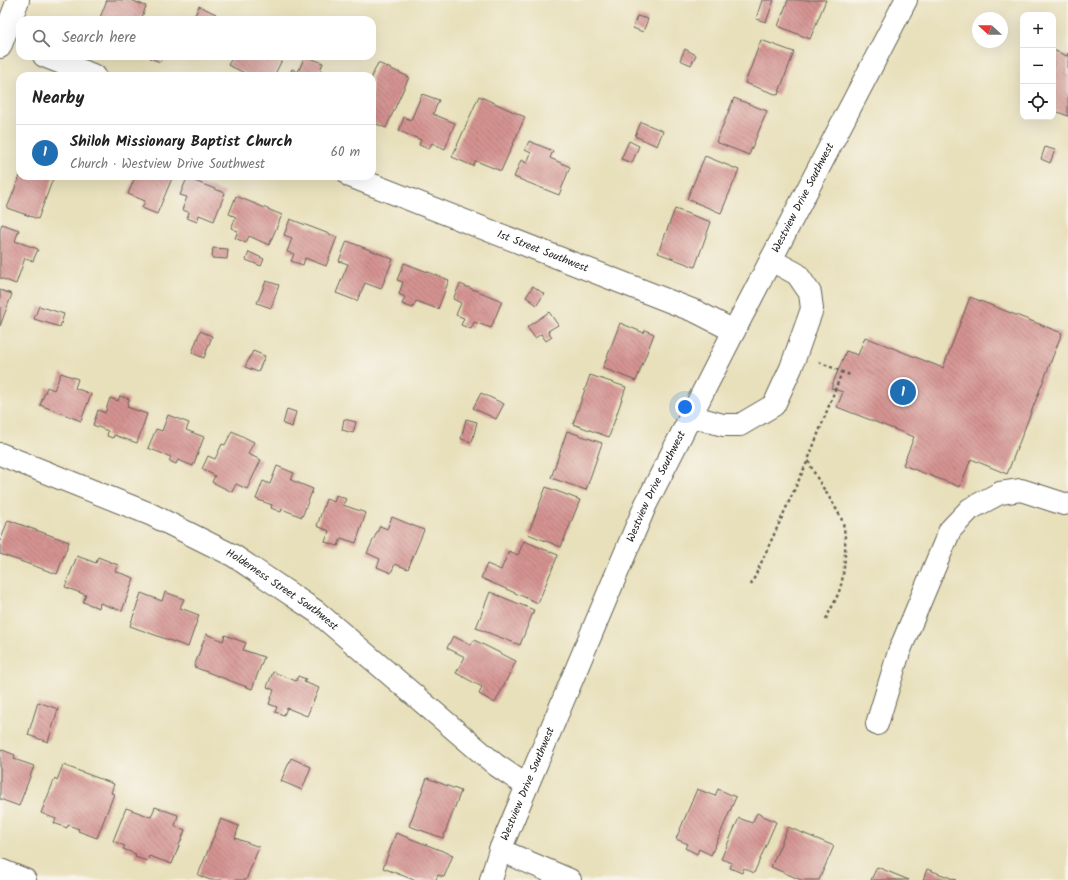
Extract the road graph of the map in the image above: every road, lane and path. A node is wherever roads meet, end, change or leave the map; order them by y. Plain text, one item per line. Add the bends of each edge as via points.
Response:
1 (18, 0) edge
2 (906, 0) edge
3 (6, 43) edge
4 (54, 60) edge
5 (85, 72) edge
6 (360, 180) edge
7 (771, 260) junction
8 (734, 331) junction
9 (818, 362) dead end
10 (842, 372) junction
11 (850, 375) dead end
12 (691, 416) junction
13 (0, 454) edge
14 (808, 460) junction
15 (1064, 504) dead end
16 (751, 585) dead end
17 (826, 619) dead end
18 (877, 724) dead end
19 (527, 786) junction
20 (500, 850) junction
21 (0, 870) edge
22 (25, 880) edge
23 (491, 880) edge
24 (570, 880) edge

1 - 3 street
2 - 7 street, Westview Drive Southwest
4 - 5 street
6 - 8 street, 1st Street Southwest via 697,312
7 - 8 street, Westview Drive Southwest
7 - 12 street via 797,274 810,293 812,309 791,368 774,405 740,425 723,425
8 - 12 street, Westview Drive Southwest
9 - 10 path
10 - 11 path
10 - 14 path
12 - 19 street, Westview Drive Southwest via 646,504
13 - 19 street, Holderness Street Southwest via 150,514 234,556 317,612 496,765
14 - 16 path
14 - 17 path via 813,473 842,520 844,530 841,585
15 - 18 street via 1021,490 1000,493 970,509 950,530 899,652
19 - 20 street, Westview Drive Southwest
20 - 23 street, Westview Drive Southwest
20 - 24 street
21 - 22 street

